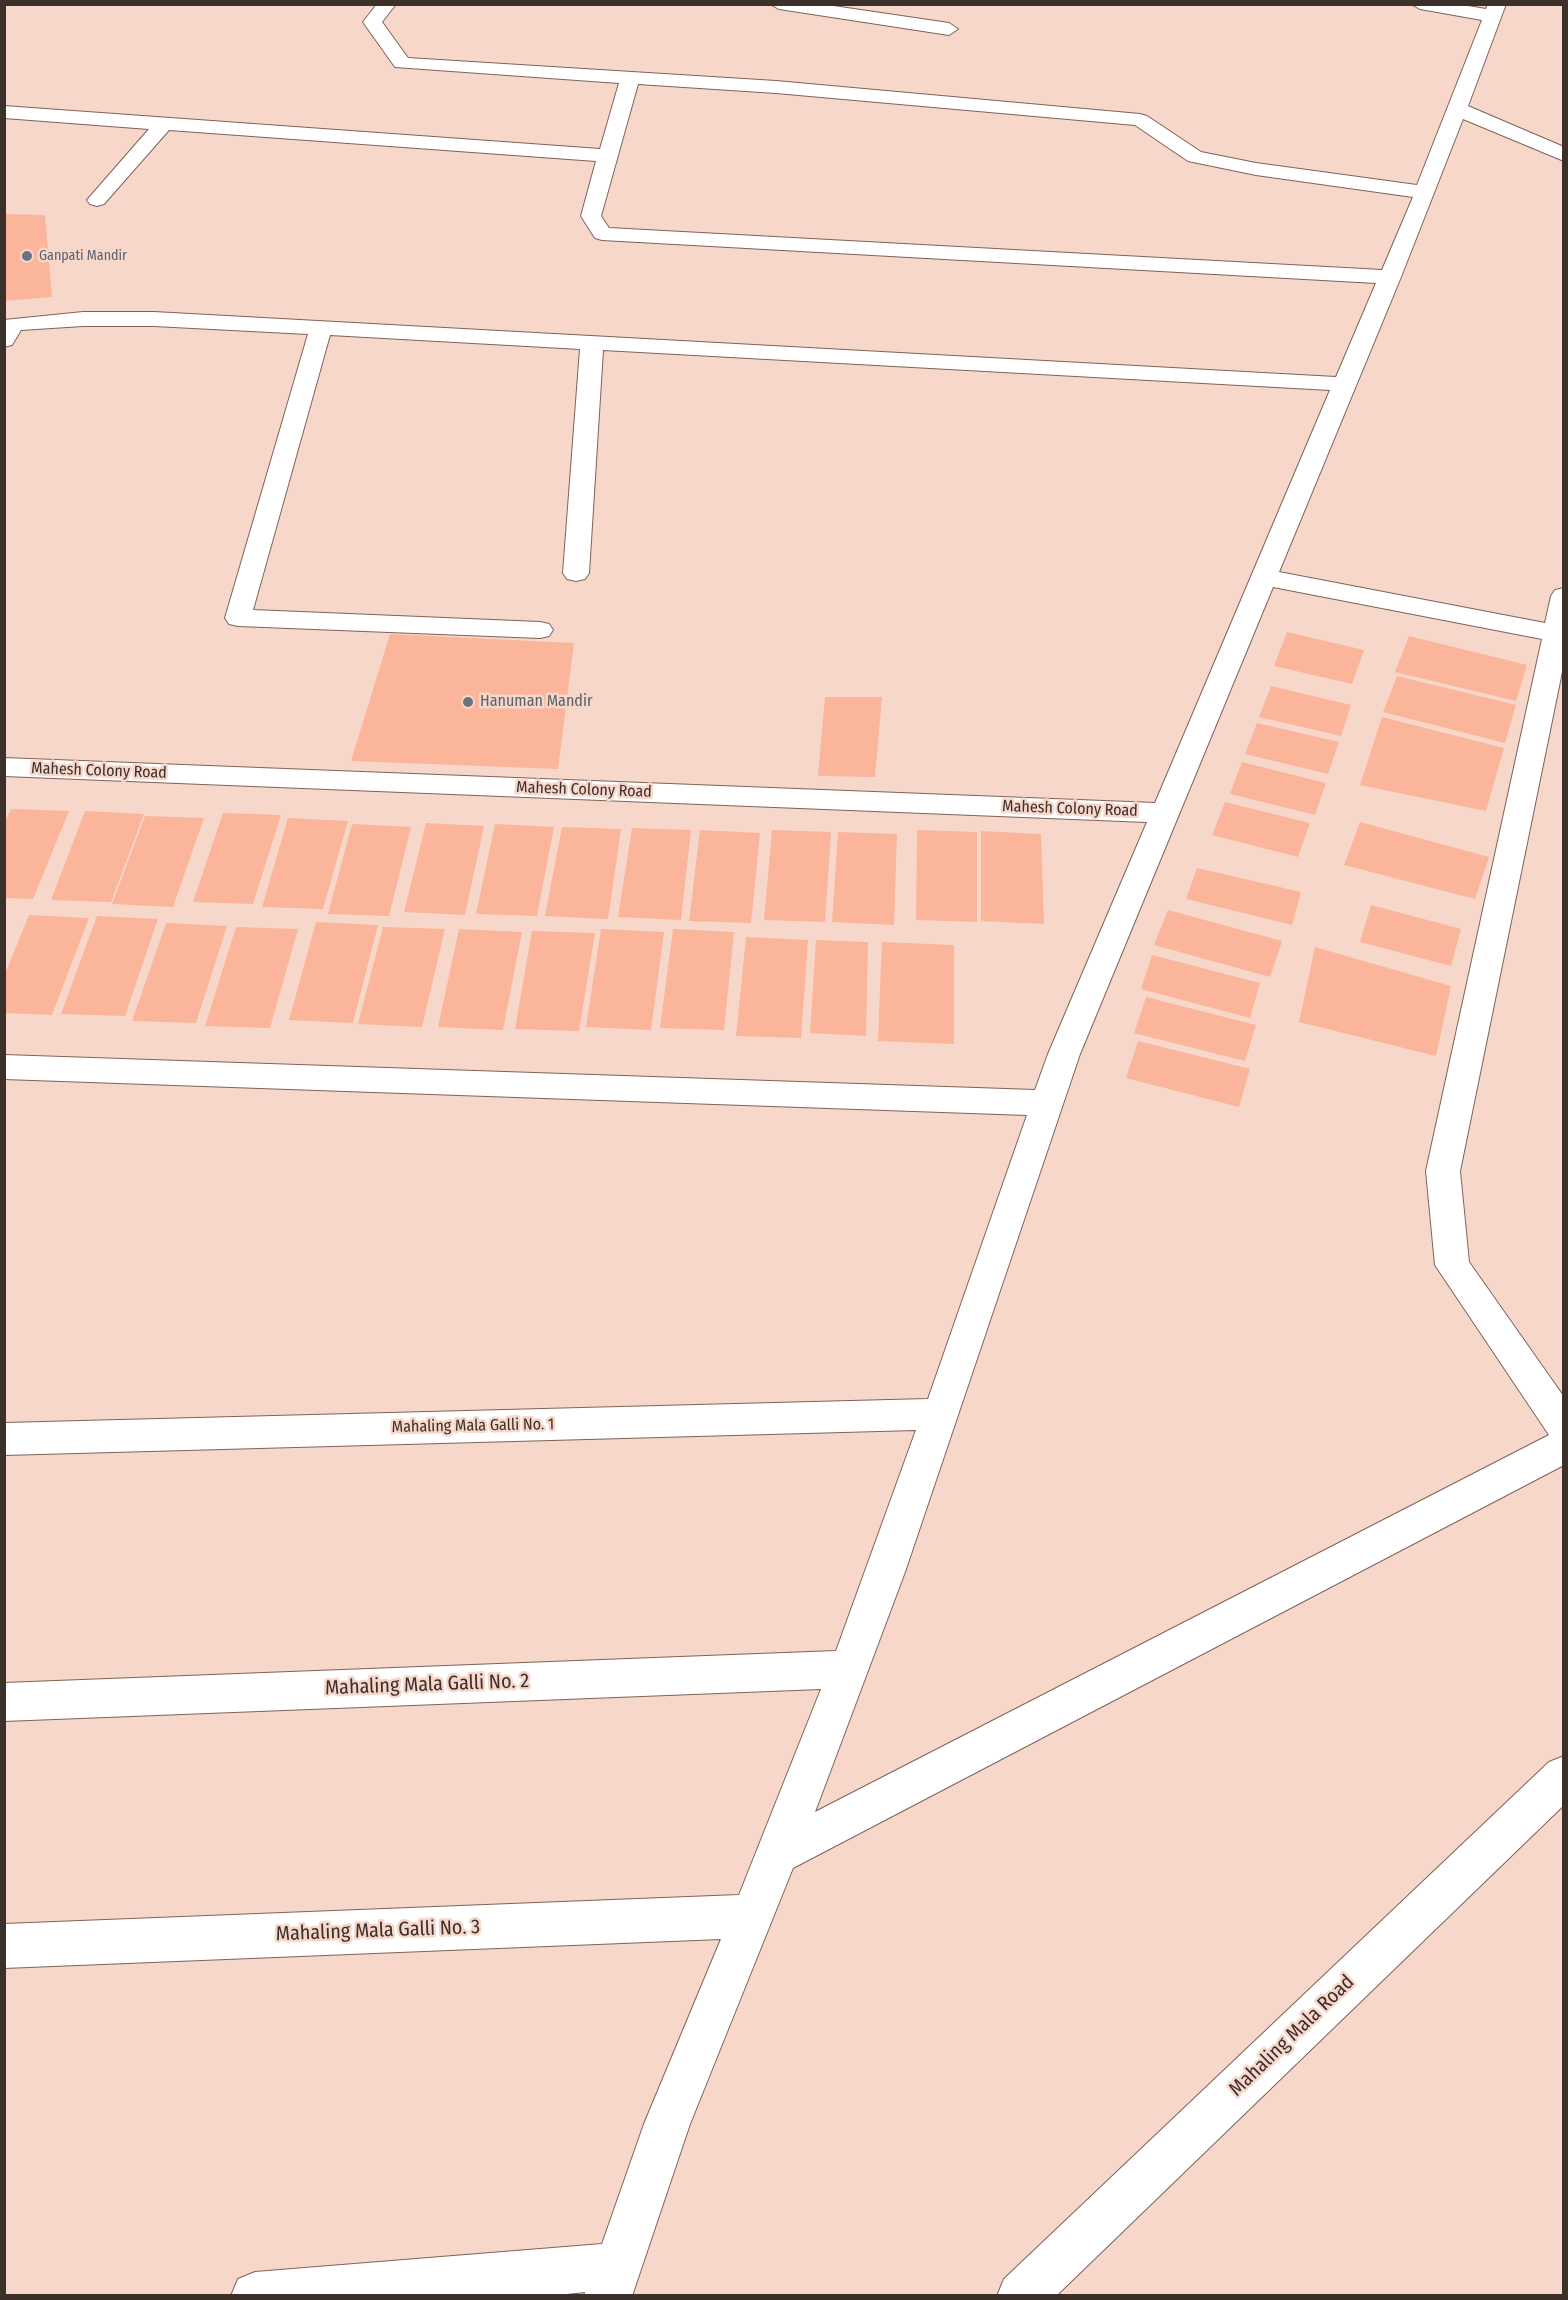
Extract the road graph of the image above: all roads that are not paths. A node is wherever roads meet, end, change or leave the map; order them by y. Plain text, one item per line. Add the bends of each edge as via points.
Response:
1 (387, 4) edge
2 (779, 4) edge
3 (1420, 4) edge
4 (1495, 10) edge
5 (948, 29) dead end
6 (630, 78) junction
7 (1457, 109) junction
8 (4, 112) edge
9 (164, 124) junction
10 (1563, 155) edge
11 (608, 156) junction
12 (1425, 192) junction
13 (97, 200) dead end
14 (1390, 277) junction
15 (321, 328) junction
16 (4, 340) edge
17 (592, 343) junction
18 (1344, 384) junction
19 (576, 573) dead end
20 (1264, 577) junction
21 (1563, 596) edge
22 (540, 630) dead end
23 (1559, 634) edge
24 (4, 767) edge
25 (1164, 813) junction
26 (4, 1067) edge
27 (1047, 1103) junction
28 (941, 1414) junction
29 (1563, 1427) edge
30 (4, 1439) edge
31 (1563, 1446) edge
32 (849, 1669) junction
33 (4, 1702) edge
34 (1563, 1776) edge
35 (778, 1853) junction
36 (752, 1916) junction
37 (4, 1946) edge
38 (613, 2281) edge
39 (255, 2295) edge
40 (1022, 2295) edge

1 - 6 street via 372,22 402,63
2 - 5 street
3 - 4 street
4 - 7 street
6 - 11 street
6 - 12 street via 776,87 1140,120 1195,157 1266,171
7 - 10 street
7 - 12 street
8 - 9 street
9 - 11 street
9 - 13 street
11 - 14 street via 591,216 602,234
12 - 14 street
14 - 18 street
15 - 16 street via 83,319 13,324
15 - 17 street
15 - 22 street via 238,618
17 - 18 street
17 - 19 street
18 - 20 street
20 - 23 street
20 - 25 street
21 - 23 street
23 - 29 street via 1443,1171 1452,1265
24 - 25 street, Mahesh Colony Road
25 - 27 street
26 - 27 street
27 - 28 street
28 - 30 street, Mahaling Mala Galli No. 1
28 - 32 street
31 - 35 street
32 - 33 street, Mahaling Mala Galli No. 2
32 - 35 street
34 - 40 street, Mahaling Mala Road
35 - 36 street
36 - 37 street, Mahaling Mala Galli No. 3
36 - 38 street via 667,2124
38 - 39 street

